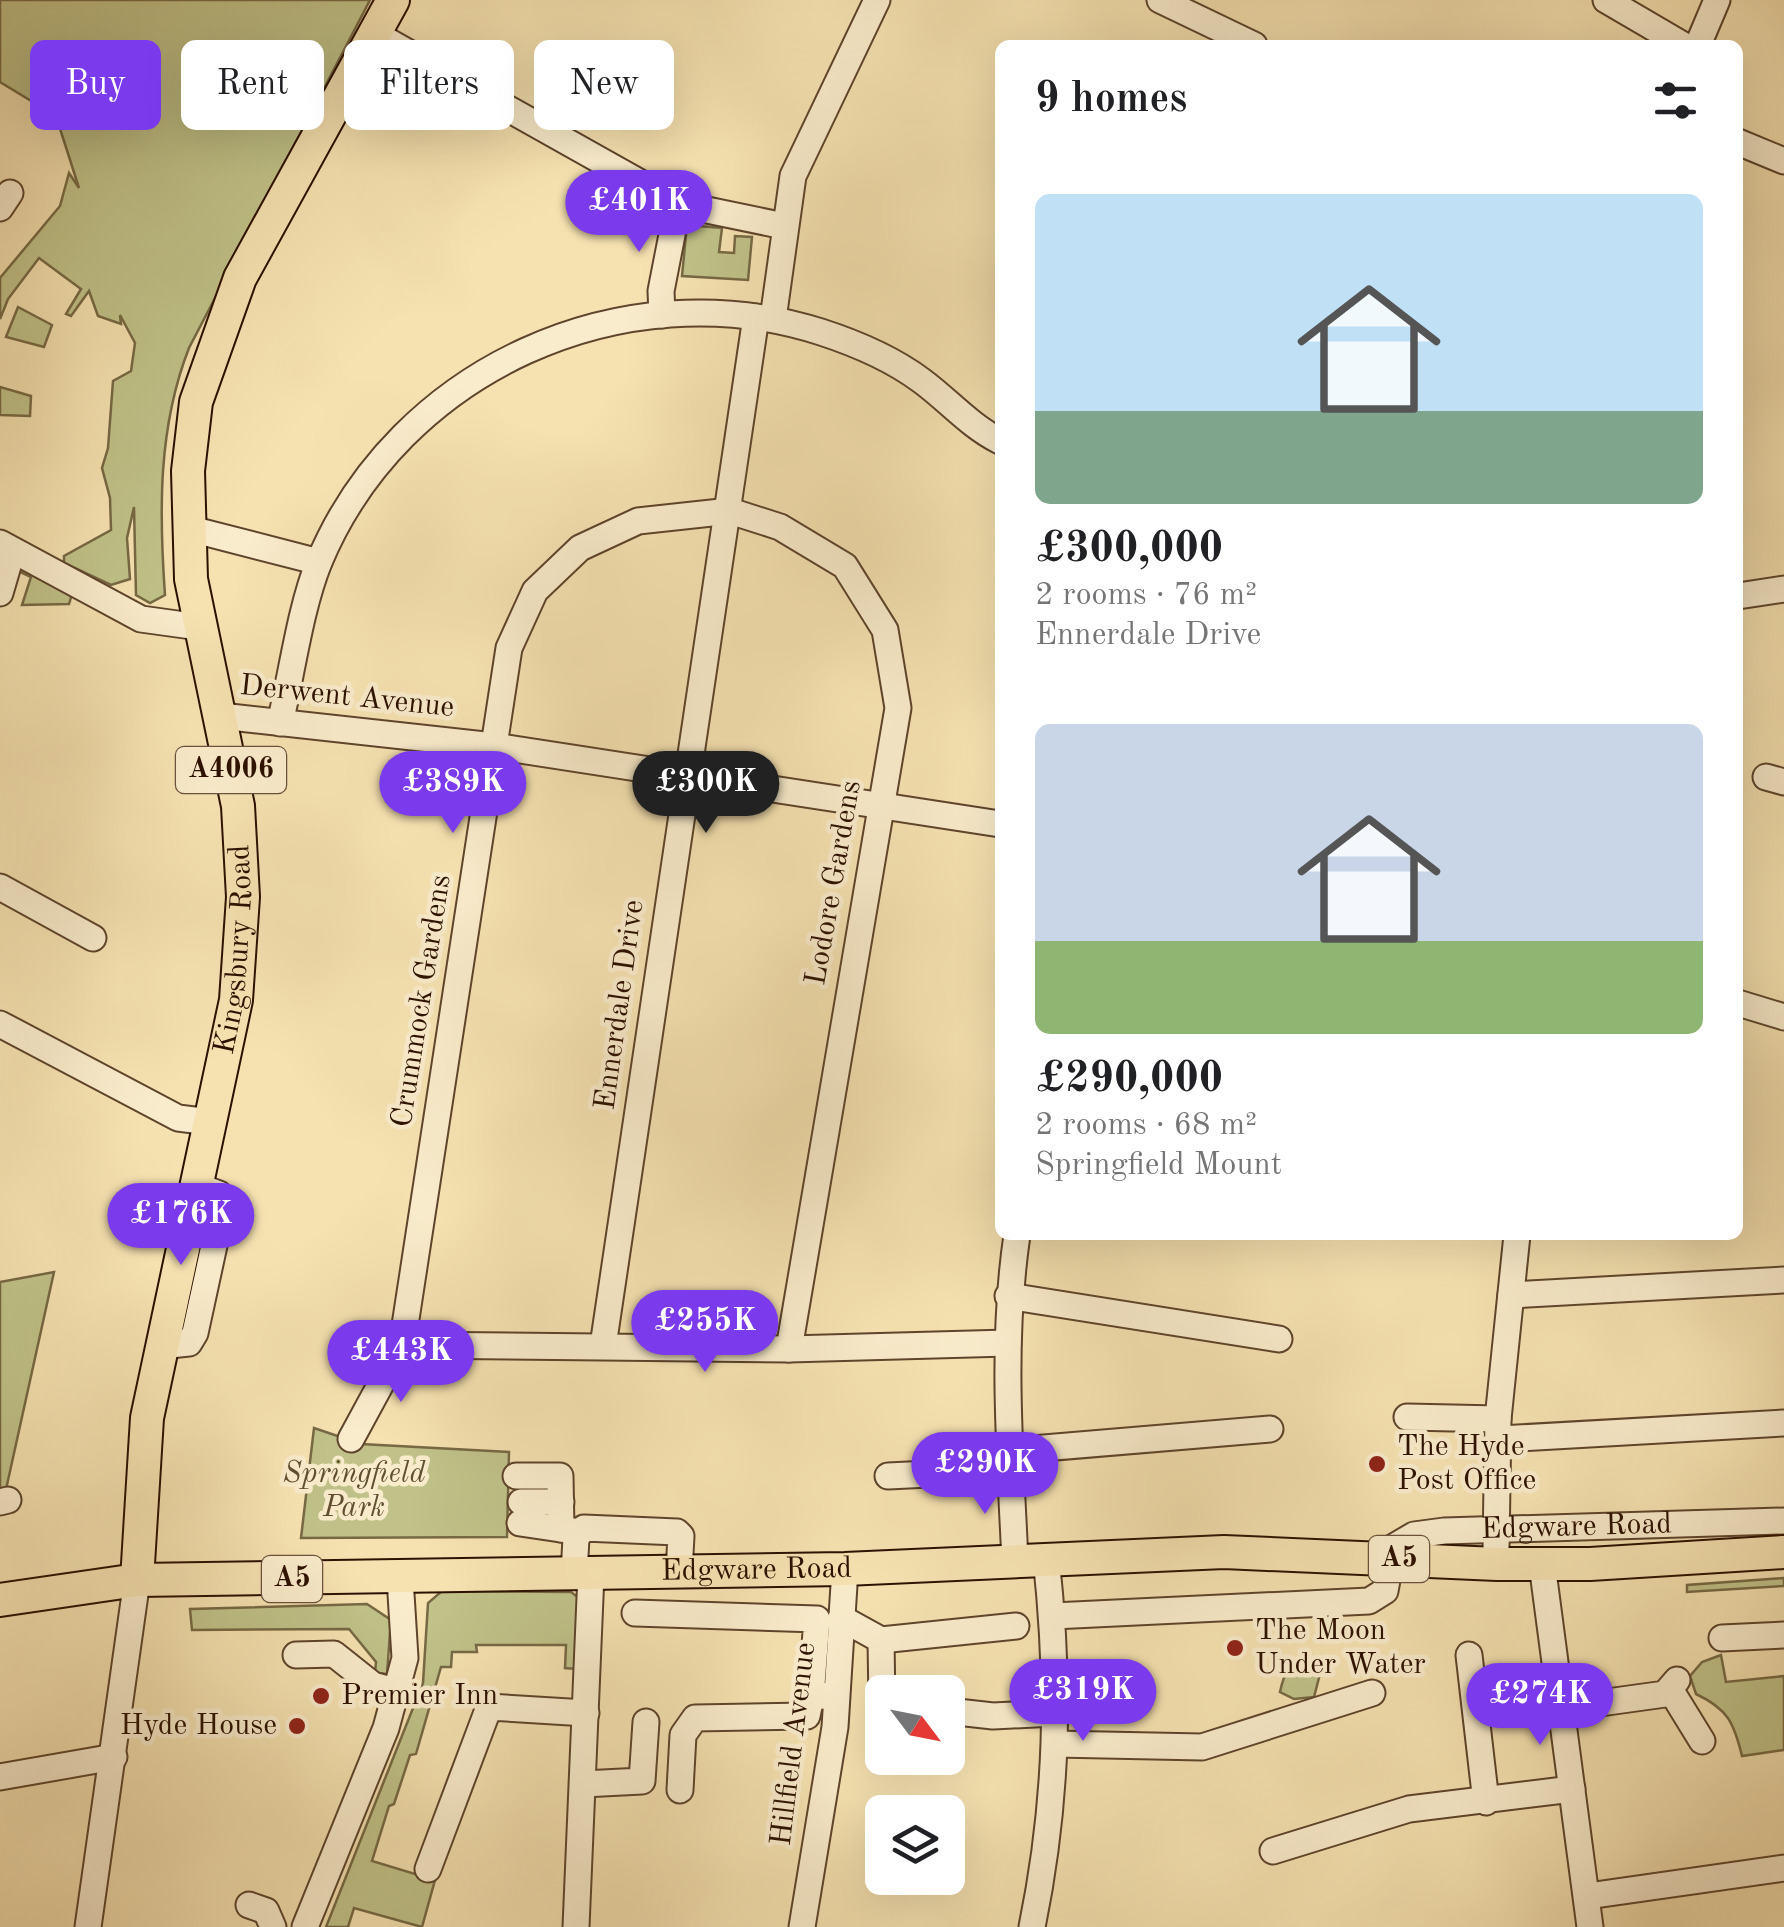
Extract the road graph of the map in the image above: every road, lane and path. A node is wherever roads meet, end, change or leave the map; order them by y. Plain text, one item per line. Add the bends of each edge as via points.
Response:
1 (392, 0) edge
2 (877, 0) edge
3 (1160, 0) edge
4 (1606, 0) edge
5 (1717, 0) edge
6 (375, 34) junction
7 (1244, 40) edge
8 (1674, 40) edge
9 (1700, 40) edge
10 (1743, 144) edge
11 (1784, 161) edge
12 (678, 204) junction
13 (784, 226) junction
14 (662, 314) junction
15 (764, 318) junction
16 (995, 439) edge
17 (730, 511) junction
18 (187, 528) junction
19 (6, 547) edge
20 (319, 562) junction
21 (1784, 589) edge
22 (0, 593) edge
23 (1743, 595) edge
24 (199, 626) junction
25 (220, 716) junction
26 (280, 724) junction
27 (494, 746) junction
28 (687, 775) junction
29 (880, 806) junction
30 (995, 823) edge
31 (0, 887) edge
32 (93, 938) dead end
33 (1743, 1004) edge
34 (1784, 1017) edge
35 (0, 1025) edge
36 (210, 1122) junction
37 (1016, 1240) edge
38 (1516, 1240) edge
39 (1784, 1280) edge
40 (1511, 1294) junction
41 (1008, 1296) junction
42 (1279, 1338) dead end
43 (1008, 1343) junction
44 (402, 1345) junction
45 (603, 1346) junction
46 (790, 1349) junction
47 (1407, 1417) dead end
48 (1784, 1424) edge
49 (1270, 1429) dead end
50 (1499, 1429) junction
51 (351, 1438) dead end
52 (1009, 1460) junction
53 (516, 1476) dead end
54 (888, 1476) dead end
55 (561, 1502) junction
56 (1784, 1521) edge
57 (570, 1530) junction
58 (1496, 1548) junction
59 (1784, 1552) edge
60 (1383, 1558) junction
61 (1030, 1559) junction
62 (1542, 1564) junction
63 (845, 1569) junction
64 (679, 1572) junction
65 (582, 1574) junction
66 (400, 1578) junction
67 (137, 1580) junction
68 (0, 1600) edge
69 (634, 1612) dead end
70 (1052, 1616) junction
71 (841, 1618) junction
72 (1016, 1626) dead end
73 (1784, 1636) edge
74 (1722, 1638) dead end
75 (881, 1640) junction
76 (296, 1654) dead end
77 (1469, 1655) dead end
78 (882, 1675) edge
79 (395, 1691) junction
80 (1372, 1694) dead end
81 (824, 1696) junction
82 (1564, 1708) junction
83 (586, 1713) junction
84 (965, 1713) edge
85 (1054, 1713) junction
86 (646, 1722) dead end
87 (1702, 1741) dead end
88 (1055, 1744) junction
89 (114, 1757) junction
90 (0, 1777) edge
91 (583, 1784) junction
92 (680, 1790) dead end
93 (1572, 1790) junction
94 (1486, 1802) junction
95 (1274, 1851) dead end
96 (1784, 1868) edge
97 (428, 1869) dead end
98 (1588, 1896) junction
99 (249, 1905) dead end
100 (88, 1927) edge
101 (273, 1927) edge
102 (305, 1927) edge
103 (576, 1927) edge
104 (802, 1927) edge
105 (1032, 1927) edge
106 (1590, 1927) edge

1 - 6 main road, Kingsbury Road / A4006
2 - 13 street, Ennerdale Drive via 792,176
3 - 7 street
4 - 8 street
5 - 9 street
6 - 12 street
6 - 18 main road, Kingsbury Road / A4006 via 240,278 213,346 196,402
10 - 11 street
12 - 13 street
12 - 14 street
13 - 15 street, Ennerdale Drive
14 - 15 street
14 - 20 street via 597,324 536,346 442,397 371,473
15 - 16 street via 870,352 921,380
15 - 17 street, Ennerdale Drive
17 - 27 street, Crummock Gardens via 638,521 580,548 535,591 509,648
17 - 28 street, Ennerdale Drive
17 - 29 street, Lodore Gardens via 780,527 845,566 885,630 898,708
18 - 20 street
18 - 24 main road, Kingsbury Road / A4006
19 - 22 street
19 - 24 street via 141,619
20 - 26 street
21 - 23 street
24 - 25 main road, Kingsbury Road / A4006
25 - 26 street, Derwent Avenue
25 - 36 main road, Kingsbury Road / A4006 via 238,806 243,896 236,1000
26 - 27 street, Derwent Avenue
27 - 28 street, Derwent Avenue
27 - 44 street, Crummock Gardens
28 - 29 street, Derwent Avenue
28 - 45 street, Ennerdale Drive
29 - 30 street, Derwent Avenue
29 - 46 street, Lodore Gardens
31 - 32 street
33 - 34 street
35 - 36 street via 178,1118
36 - 67 main road, Kingsbury Road / A4006 via 147,1418
37 - 41 street
38 - 40 street
39 - 40 street
40 - 50 street
41 - 42 street
41 - 43 street
43 - 46 street
43 - 52 street
44 - 45 street
44 - 51 street
45 - 46 street
47 - 50 street
48 - 50 street
49 - 52 street
50 - 58 street
52 - 54 street
52 - 61 street
53 - 55 street via 560,1476
55 - 57 street
55 - 57 street via 520,1512
56 - 58 street, Edgware Road
57 - 64 street via 678,1532
57 - 65 street
58 - 60 main road, Edgware Road / A5
58 - 62 main road, Edgware Road / A5
59 - 62 main road, Edgware Road / A5
60 - 61 main road, Edgware Road / A5 via 1224,1552
60 - 70 street via 1385,1591 1369,1601
61 - 63 main road, Edgware Road / A5
61 - 70 street
62 - 82 street
63 - 64 main road, Edgware Road / A5
63 - 71 street, Hillfield Avenue
64 - 65 main road, Edgware Road / A5
65 - 66 main road, Edgware Road / A5
65 - 83 street
66 - 67 main road, Edgware Road / A5
66 - 79 street via 405,1658
67 - 68 main road, A5
67 - 89 street
69 - 81 street via 817,1619
70 - 85 street
71 - 75 street
71 - 81 street, Hillfield Avenue
72 - 75 street
73 - 74 street
75 - 78 street
76 - 79 street via 334,1654 373,1685
77 - 94 street
79 - 102 street
80 - 88 street via 1202,1747
81 - 92 street via 807,1716 695,1718 683,1736
81 - 104 street, Hillfield Avenue via 835,1728
82 - 87 street via 1664,1694 1674,1684
82 - 93 street
83 - 91 street
83 - 97 street via 488,1707
84 - 85 street
85 - 88 street
86 - 91 street via 642,1781
88 - 105 street
89 - 90 street
89 - 100 street
91 - 103 street
93 - 94 street
93 - 98 street
94 - 95 street via 1409,1809
96 - 98 street
98 - 106 street
99 - 101 street via 266,1911

